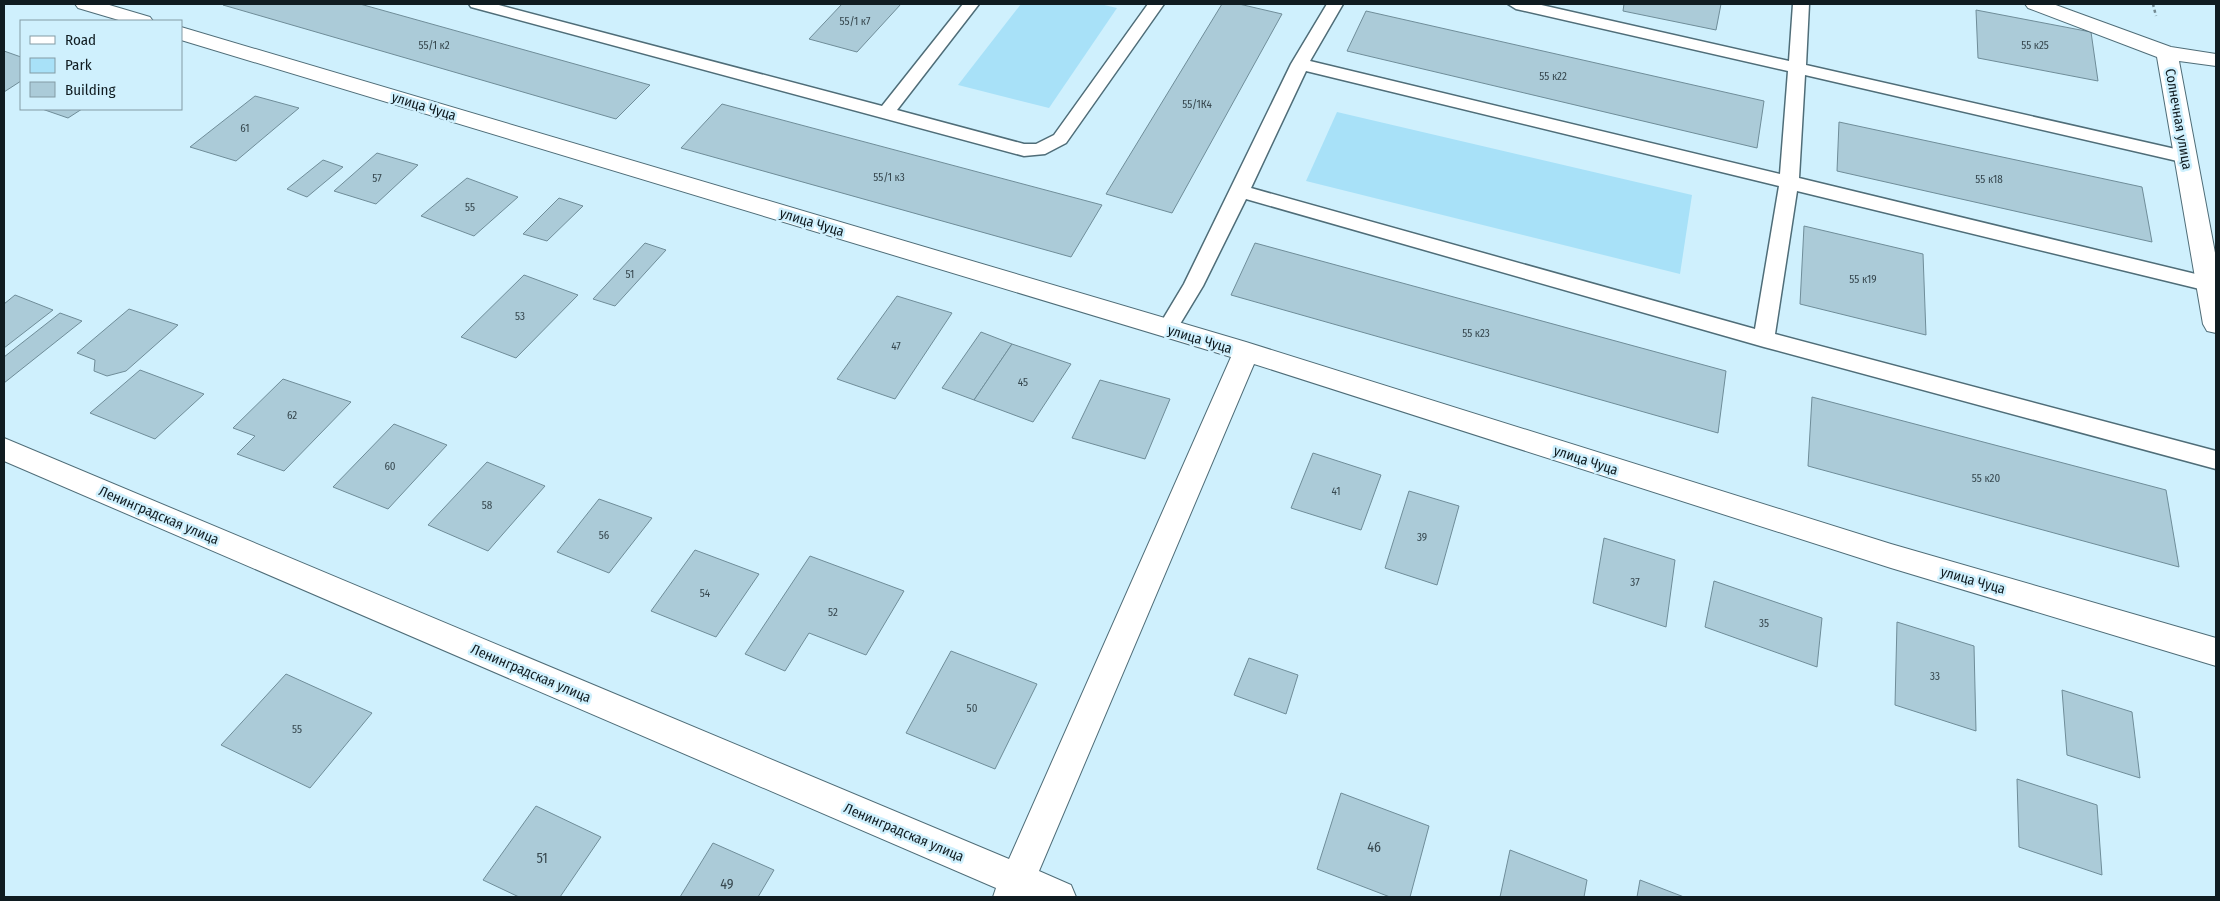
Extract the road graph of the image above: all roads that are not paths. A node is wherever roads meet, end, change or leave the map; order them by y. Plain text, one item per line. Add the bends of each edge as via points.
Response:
1 (85, 4) edge
2 (477, 4) edge
3 (972, 4) edge
4 (1156, 4) edge
5 (1516, 4) edge
6 (1801, 4) edge
7 (2035, 4) edge
8 (1328, 5) edge
9 (1539, 6) edge
10 (140, 20) edge
11 (182, 33) edge
12 (2167, 53) junction
13 (2216, 60) edge
14 (1300, 64) junction
15 (1796, 68) junction
16 (886, 113) junction
17 (2186, 157) junction
18 (1789, 183) junction
19 (1240, 191) junction
20 (2208, 284) junction
21 (2216, 324) edge
22 (1167, 329) junction
23 (1764, 339) junction
24 (1246, 352) junction
25 (4, 449) edge
26 (2216, 460) edge
27 (2216, 652) edge
28 (1014, 888) edge
29 (1059, 897) edge

1 - 10 street
2 - 16 lane
3 - 16 lane
4 - 16 lane via 1060,139 1050,146 1024,150
5 - 9 lane
6 - 15 lane
7 - 12 street, Солнечная улица
8 - 14 lane
9 - 15 lane
11 - 22 street, улица Чуца
12 - 13 street
12 - 17 street, Солнечная улица
14 - 18 lane
14 - 19 lane
15 - 17 lane
15 - 18 lane
17 - 20 street, Солнечная улица
18 - 20 lane
18 - 23 lane
19 - 22 lane via 1193,286
19 - 23 lane
20 - 21 street, Солнечная улица
22 - 24 street, улица Чуца
23 - 26 lane
24 - 27 street, улица Чуца via 1891,556
24 - 28 street
25 - 28 street, Ленинградская улица
28 - 29 street, Ленинградская улица

